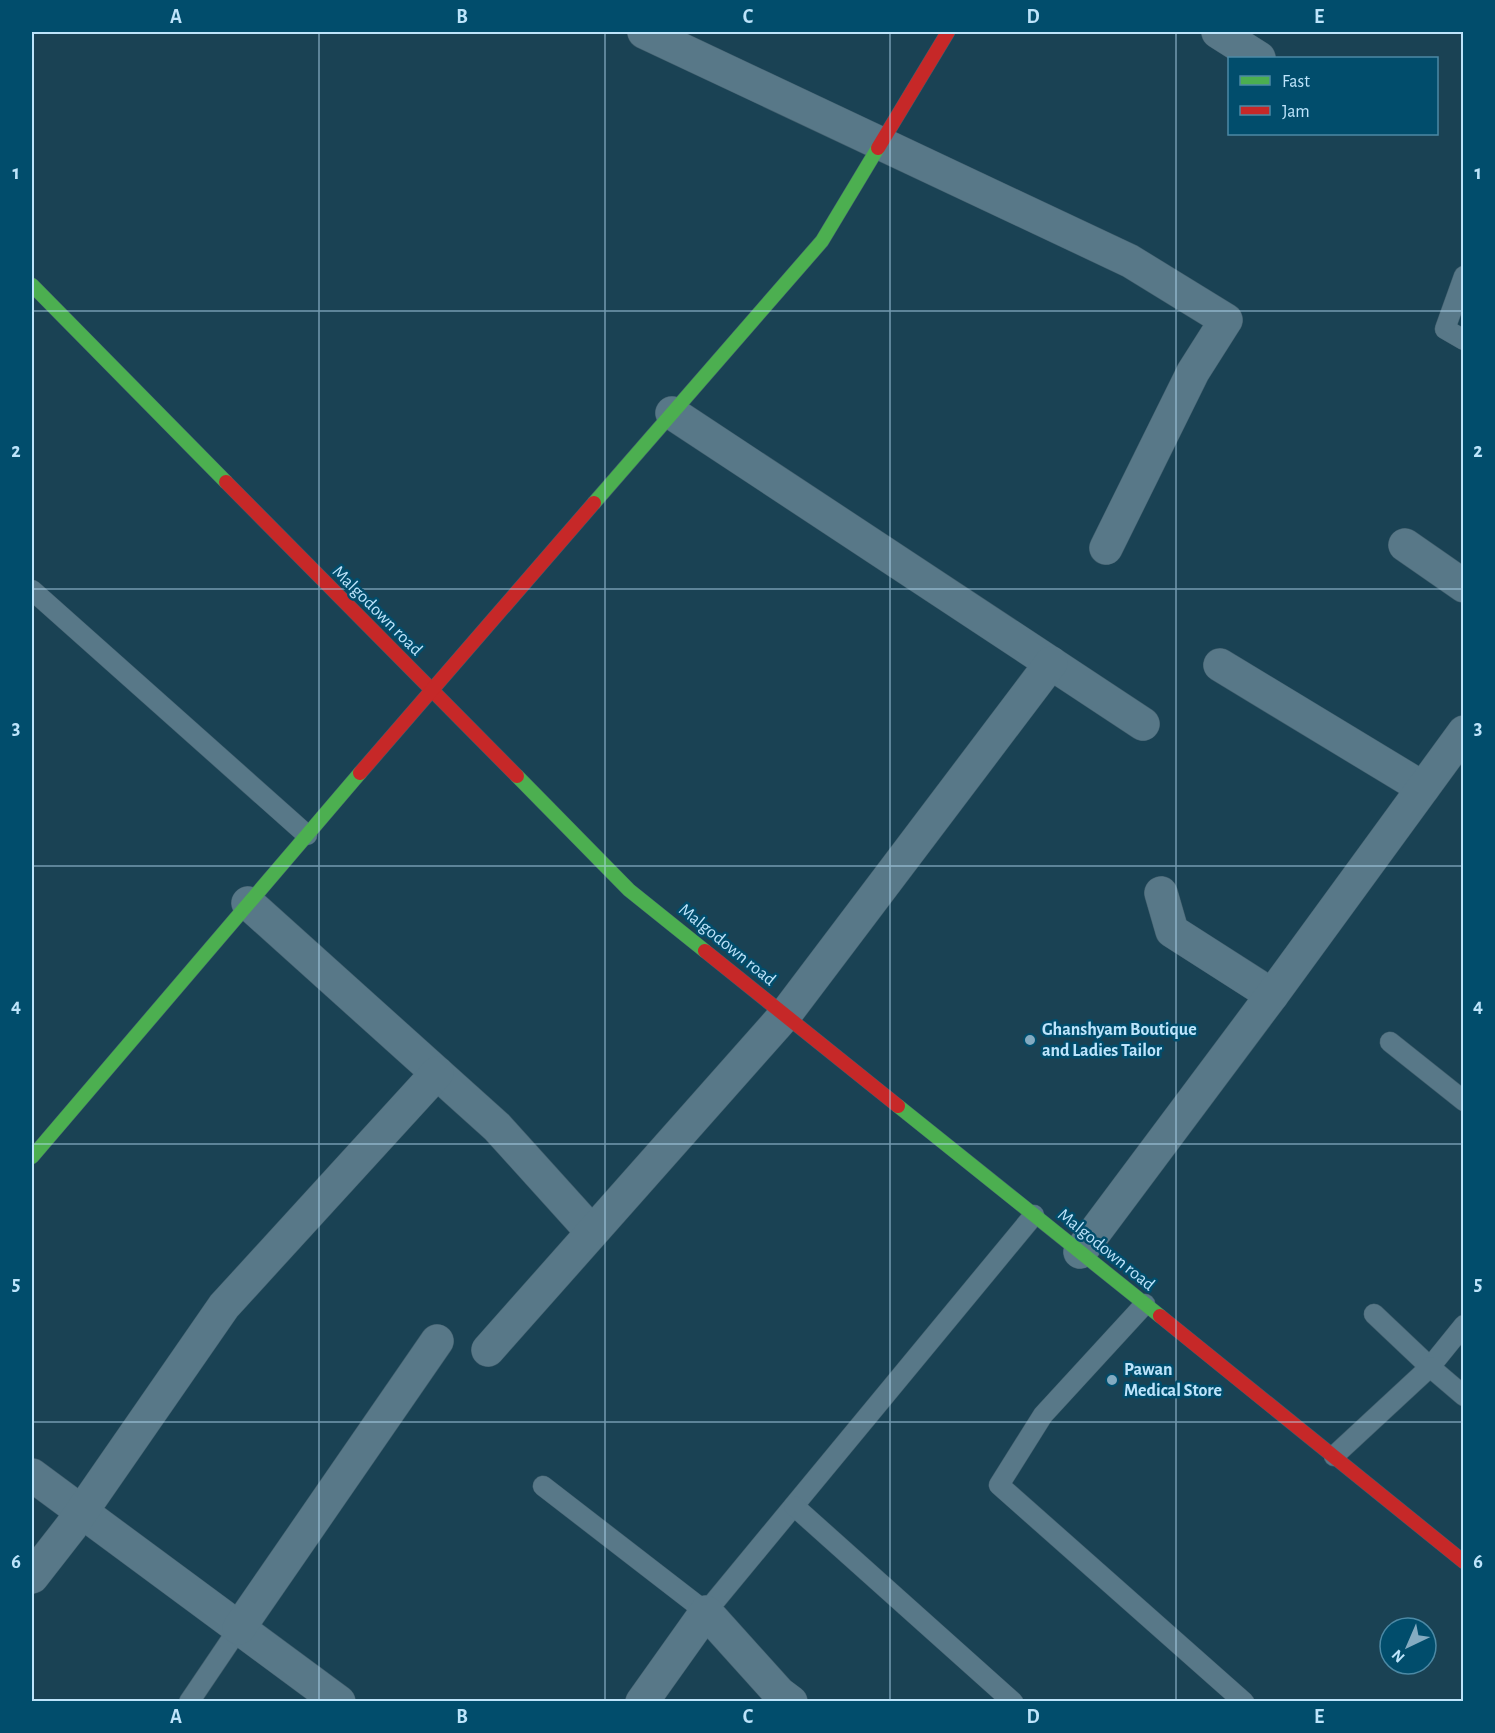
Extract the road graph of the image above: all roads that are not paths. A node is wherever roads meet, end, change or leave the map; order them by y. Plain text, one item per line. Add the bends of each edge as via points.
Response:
1 (644, 32) edge
2 (948, 32) edge
3 (1218, 32) edge
4 (1257, 57) edge
5 (881, 143) junction
6 (1464, 276) edge
7 (32, 285) edge
8 (1464, 340) edge
9 (672, 413) junction
10 (1405, 545) dead end
11 (1106, 548) dead end
12 (1464, 586) edge
13 (32, 590) edge
14 (1050, 663) junction
15 (1220, 664) dead end
16 (430, 691) junction
17 (1143, 724) dead end
18 (1464, 732) edge
19 (1423, 788) junction
20 (307, 835) junction
21 (1161, 893) dead end
22 (248, 903) junction
23 (1272, 995) junction
24 (785, 1015) junction
25 (1390, 1042) dead end
26 (437, 1073) junction
27 (1464, 1101) edge
28 (32, 1157) edge
29 (1034, 1215) junction
30 (591, 1231) junction
31 (1080, 1252) junction
32 (1145, 1304) junction
33 (1374, 1314) dead end
34 (1464, 1325) edge
35 (437, 1341) dead end
36 (488, 1350) dead end
37 (1430, 1367) junction
38 (1464, 1396) edge
39 (1334, 1456) junction
40 (32, 1475) edge
41 (543, 1486) dead end
42 (794, 1506) junction
43 (82, 1512) junction
44 (1464, 1562) edge
45 (32, 1577) edge
46 (706, 1612) junction
47 (239, 1628) junction
48 (189, 1701) edge
49 (339, 1701) edge
50 (642, 1701) edge
51 (791, 1701) edge
52 (1013, 1701) edge
53 (1244, 1701) edge

1 - 5 street
2 - 5 street
3 - 4 street
5 - 9 street via 822,241
5 - 11 street via 1130,261 1226,320 1193,372
6 - 8 lane via 1445,329
7 - 16 street, Malgodown road
9 - 14 street
9 - 16 street
10 - 12 street
13 - 20 lane
14 - 17 street
14 - 24 street
15 - 19 street
16 - 20 street
16 - 24 street, Malgodown road via 629,890
18 - 19 street
19 - 23 street
20 - 22 street
21 - 23 street via 1172,931
22 - 26 street
22 - 28 street
23 - 31 street
24 - 29 street, Malgodown road
24 - 30 street
25 - 27 lane
26 - 30 street via 497,1127
26 - 43 street via 224,1306
29 - 31 street, Malgodown road
29 - 42 lane
30 - 36 street
31 - 32 street, Malgodown road
32 - 39 street, Malgodown road
32 - 53 lane via 1042,1415 999,1485
33 - 37 lane
34 - 37 lane
35 - 47 street
37 - 38 lane
37 - 39 lane
39 - 44 street, Malgodown road
40 - 43 street
41 - 46 lane
42 - 46 lane
42 - 52 lane
43 - 45 street
43 - 47 street
46 - 50 street
46 - 51 street via 779,1693
47 - 48 lane
47 - 49 street

